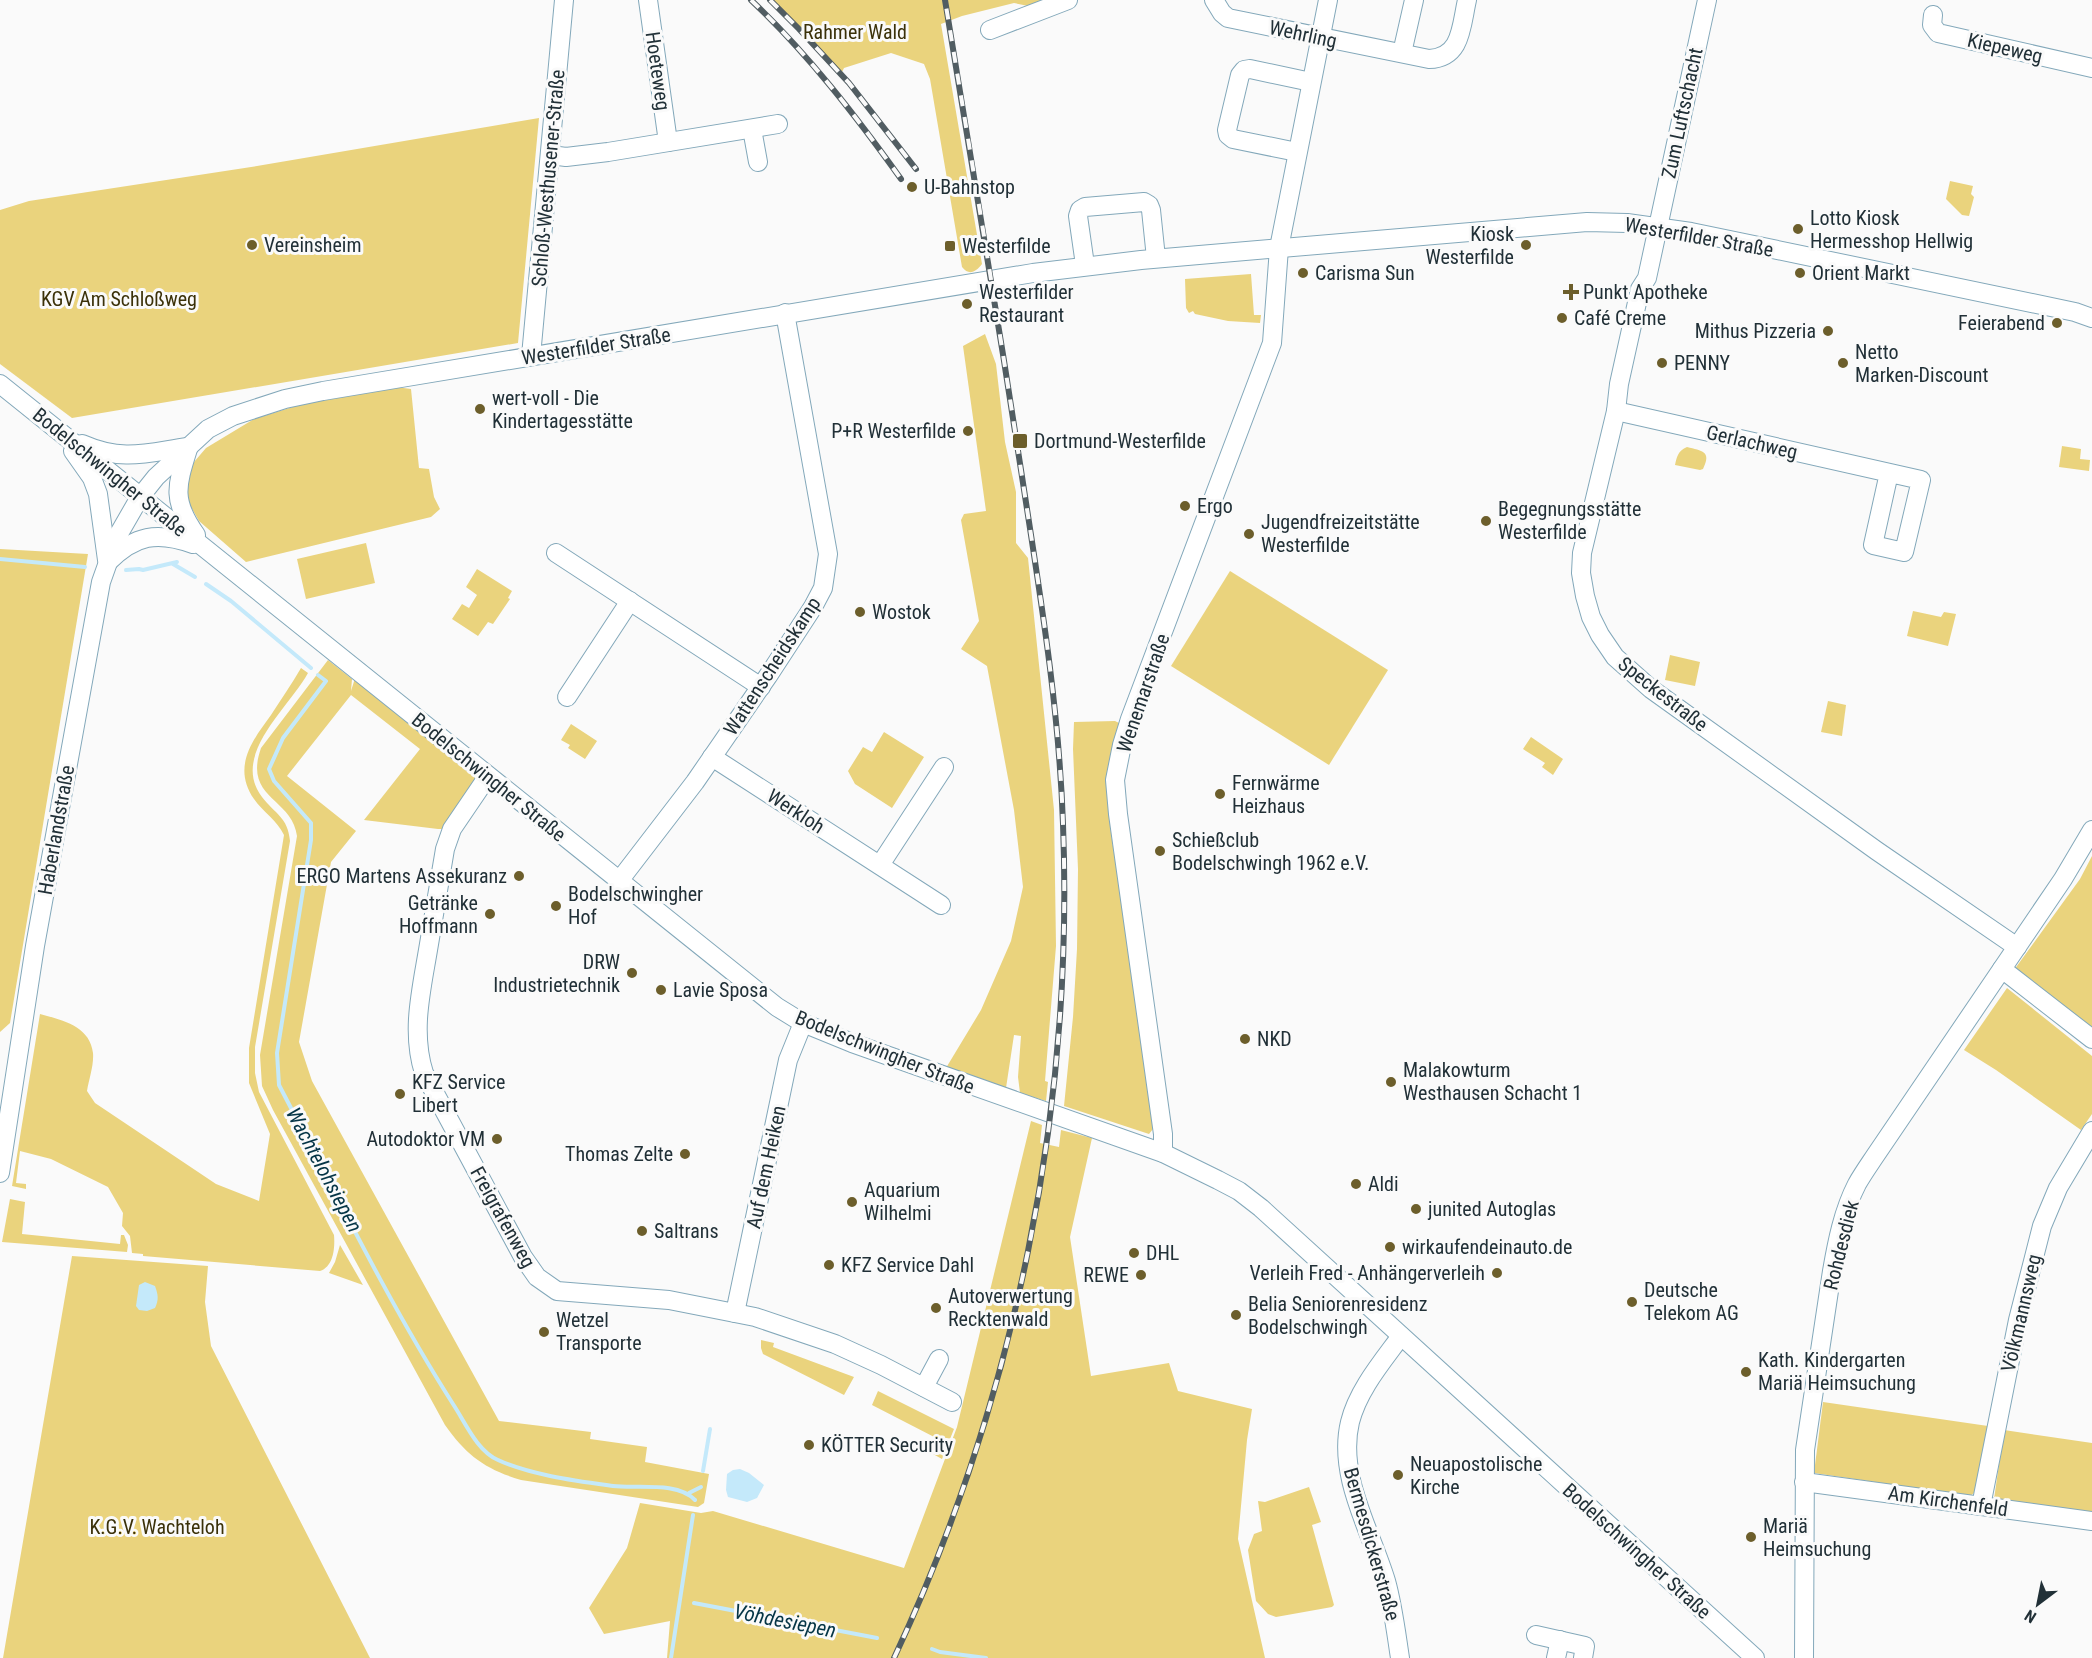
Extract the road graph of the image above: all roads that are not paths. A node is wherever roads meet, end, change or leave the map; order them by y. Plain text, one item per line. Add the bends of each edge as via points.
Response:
1 (564, 0) edge
2 (648, 0) edge
3 (1068, 0) edge
4 (1214, 0) edge
5 (1328, 0) edge
6 (1413, 0) edge
7 (1467, 0) edge
8 (1707, 0) edge
9 (1934, 15) dead end
10 (990, 30) dead end
11 (1321, 37) junction
12 (1402, 53) junction
13 (2092, 68) edge
14 (1311, 82) junction
15 (778, 124) dead end
16 (752, 129) junction
17 (668, 142) junction
18 (1297, 153) junction
19 (551, 155) junction
20 (758, 162) dead end
21 (1657, 227) junction
22 (1279, 248) junction
23 (1156, 258) junction
24 (1085, 265) junction
25 (785, 313) junction
26 (2092, 318) edge
27 (531, 356) junction
28 (0, 384) edge
29 (1616, 411) junction
30 (61, 434) junction
31 (188, 447) junction
32 (1889, 473) dead end
33 (140, 496) junction
34 (206, 550) junction
35 (555, 553) dead end
36 (108, 562) junction
37 (630, 601) junction
38 (761, 687) junction
39 (567, 698) dead end
40 (712, 756) junction
41 (944, 767) dead end
42 (488, 777) junction
43 (2092, 830) edge
44 (880, 865) junction
45 (619, 881) junction
46 (941, 905) dead end
47 (2017, 947) junction
48 (2002, 969) junction
49 (803, 1023) junction
50 (2092, 1039) edge
51 (2092, 1131) edge
52 (1163, 1153) junction
53 (0, 1173) edge
54 (735, 1313) junction
55 (1401, 1336) junction
56 (939, 1359) dead end
57 (924, 1387) junction
58 (952, 1402) dead end
59 (1804, 1482) junction
60 (1981, 1506) junction
61 (2092, 1521) edge
62 (1538, 1640) dead end
63 (1558, 1649) edge
64 (1400, 1658) edge
65 (1583, 1658) edge
66 (1755, 1658) edge
67 (1804, 1658) edge

1 - 19 street, Schloß-Westhusener-Straße
2 - 17 street, Hoeteweg
3 - 10 street
4 - 11 street, Wehrling via 1228,18
5 - 11 street, Wenemarstraße
6 - 12 street
7 - 12 street, Wehrling via 1456,46 1449,54 1429,59
8 - 21 street, Zum Luftschacht
9 - 13 street, Kiepeweg via 1932,25 1938,33
11 - 12 street, Wehrling
11 - 14 street, Wenemarstraße
14 - 18 street, Wenemarstraße
14 - 18 street via 1244,70 1227,130 1233,139
15 - 16 street
16 - 17 street
16 - 20 street
17 - 19 street via 566,157
18 - 22 street, Wenemarstraße
19 - 27 street, Schloß-Westhusener-Straße
21 - 22 street, Westerfilder Straße via 1587,222
21 - 26 street, Westerfilder Straße
21 - 29 street, Speckestraße via 1647,278 1640,289
22 - 23 street, Westerfilder Straße
22 - 52 street, Wenemarstraße via 1272,343 1130,719 1115,780 1164,1134
23 - 24 street, Westerfilder Straße
23 - 24 street via 1149,205 1144,202 1085,207 1078,216
24 - 25 street, Westerfilder Straße
25 - 27 street, Westerfilder Straße
25 - 38 street, Wattenscheidskamp via 828,554 823,588
27 - 31 street, Westerfilder Straße via 285,399 233,416 208,429
28 - 30 street, Bodelschwingher Straße
29 - 32 street, Gerlachweg
29 - 47 street, Speckestraße via 1585,537 1581,573 1591,616 1615,657 1651,689
30 - 31 street via 101,452 124,455
30 - 33 street, Bodelschwingher Straße
30 - 36 street via 92,478 98,494
31 - 33 street, Westerfilder Straße
31 - 34 street via 179,481 179,503 183,516
33 - 34 street, Bodelschwingher Straße
33 - 36 street, Haberlandstraße
34 - 36 street via 170,536 147,537 118,552
34 - 42 street, Bodelschwingher Straße
35 - 37 street
36 - 53 street, Haberlandstraße via 101,582 35,946
37 - 38 street
37 - 39 street
38 - 40 street, Wattenscheidskamp
40 - 44 street, Werkloh
40 - 45 street, Wattenscheidskamp
41 - 44 street
42 - 45 street, Bodelschwingher Straße
42 - 54 street, Freigrafenweg via 452,829 445,849 418,1007 417,1039 424,1073 537,1277 557,1291 669,1300
43 - 47 street, Rohdesdiek
44 - 46 street, Werkloh
45 - 49 street, Bodelschwingher Straße via 770,1002
47 - 48 street, Rohdesdiek
48 - 50 street
48 - 59 street, Rohdesdiek via 1852,1196 1837,1244 1824,1316
49 - 52 street, Bodelschwingher Straße
49 - 54 street, Auf dem Heiken via 788,1060
51 - 60 street, Völkmannsweg via 2058,1188 2039,1234
52 - 55 street, Bodelschwingher Straße via 1257,1204
54 - 57 street, Freigrafenweg via 835,1344
55 - 64 street, Bermesdickerstraße via 1359,1401 1347,1443 1355,1492 1386,1582
55 - 66 street, Bodelschwingher Straße
56 - 57 street
57 - 58 street, Freigrafenweg
59 - 60 street, Am Kirchenfeld
59 - 67 street, Rohdesdiek
60 - 61 street, Am Kirchenfeld
62 - 63 street
63 - 65 street via 1585,1646

